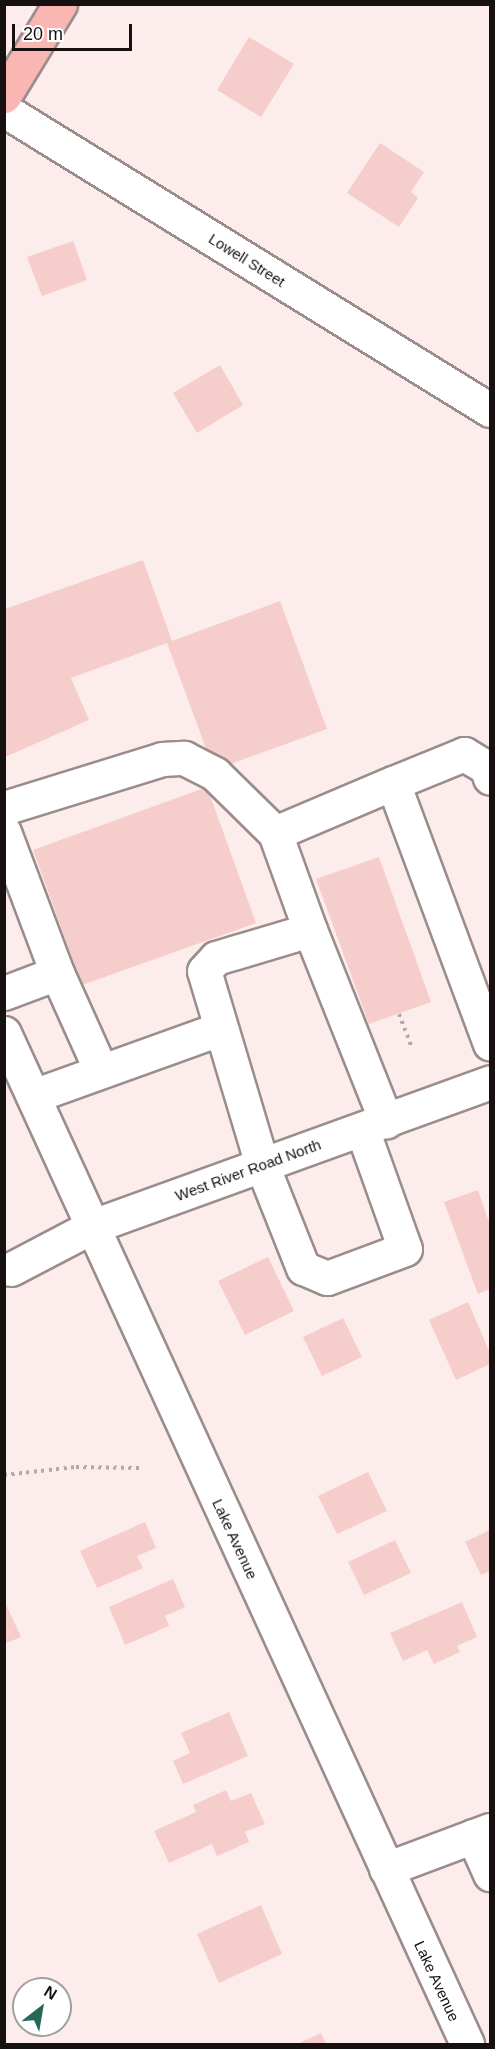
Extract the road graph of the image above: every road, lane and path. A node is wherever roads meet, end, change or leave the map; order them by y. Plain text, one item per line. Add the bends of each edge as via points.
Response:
1 (60, 4) edge
2 (4, 96) edge
3 (4, 110) edge
4 (490, 410) edge
5 (490, 778) edge
6 (393, 783) junction
7 (4, 808) edge
8 (4, 832) edge
9 (275, 833) junction
10 (310, 930) junction
11 (57, 973) junction
12 (481, 990) edge
13 (4, 993) edge
14 (399, 1014) dead end
15 (219, 1029) junction
16 (4, 1033) edge
17 (490, 1044) edge
18 (412, 1048) dead end
19 (101, 1071) junction
20 (490, 1082) edge
21 (33, 1096) junction
22 (374, 1125) junction
23 (262, 1165) junction
24 (93, 1226) junction
25 (7, 1273) edge
26 (141, 1468) dead end
27 (4, 1475) edge
28 (482, 1833) edge
29 (386, 1869) junction
30 (490, 1875) edge
31 (467, 2044) edge

1 - 2 main road
3 - 4 street, Lowell Street
5 - 6 street via 487,768 464,754
6 - 9 street
6 - 12 street
7 - 9 street via 162,759 184,758 215,774
8 - 11 street
9 - 10 street
10 - 15 street via 216,958 204,972
10 - 22 street
11 - 13 street
11 - 19 street
12 - 17 street
14 - 18 path
15 - 19 street
15 - 23 street
16 - 21 street, Lake Avenue
19 - 21 street
20 - 22 street, West River Road North
21 - 24 street, Lake Avenue
22 - 23 street, West River Road North
22 - 23 street via 405,1250 327,1278 303,1268
23 - 24 street, West River Road North
24 - 25 street, West River Road North
24 - 29 street, Lake Avenue
26 - 27 path via 76,1467
28 - 29 street
28 - 30 street
29 - 31 street, Lake Avenue

